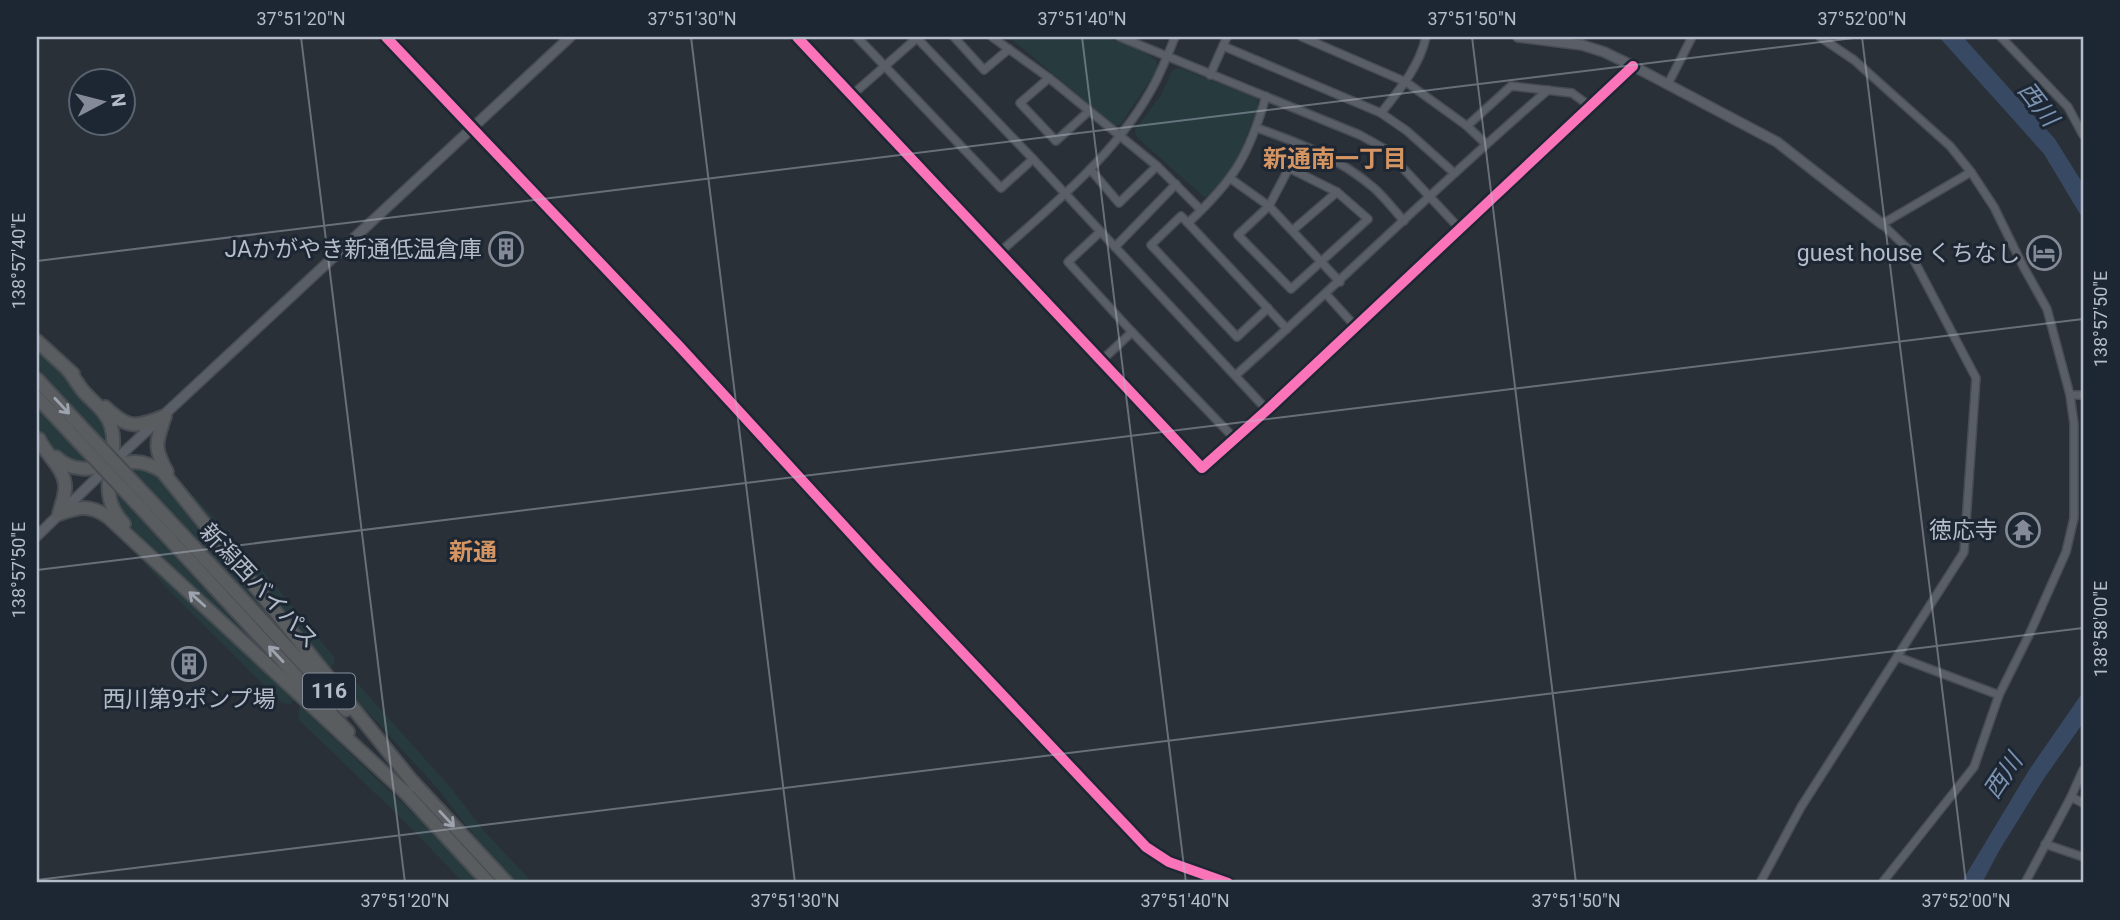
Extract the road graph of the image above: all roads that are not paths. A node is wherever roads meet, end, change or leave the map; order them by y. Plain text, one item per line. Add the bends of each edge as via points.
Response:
1 (386, 37) edge
2 (570, 37) edge
3 (797, 37) edge
4 (857, 37) edge
5 (917, 37) edge
6 (954, 37) edge
7 (992, 37) edge
8 (1120, 37) edge
9 (1175, 37) edge
10 (1227, 37) edge
11 (1302, 37) edge
12 (1426, 37) edge
13 (1523, 37) edge
14 (1692, 37) edge
15 (1820, 37) edge
16 (2001, 37) edge
17 (1129, 38) edge
18 (1223, 46) junction
19 (1009, 50) junction
20 (1167, 56) junction
21 (885, 66) junction
22 (1633, 66) junction
23 (1210, 75) junction
24 (1049, 78) junction
25 (1406, 82) junction
26 (1668, 84) junction
27 (1548, 90) junction
28 (852, 95) junction
29 (1266, 96) junction
30 (1591, 107) junction
31 (1089, 110) junction
32 (1381, 113) junction
33 (1467, 125) junction
34 (1257, 128) junction
35 (472, 129) junction
36 (1119, 135) junction
37 (2083, 135) edge
38 (1486, 144) junction
39 (1033, 159) junction
40 (1157, 166) junction
41 (1090, 169) junction
42 (1971, 172) junction
43 (1454, 173) junction
44 (1231, 179) junction
45 (1176, 184) junction
46 (1337, 192) junction
47 (1064, 194) junction
48 (1429, 195) junction
49 (1269, 206) junction
50 (1201, 210) junction
51 (1404, 221) junction
52 (1188, 223) junction
53 (1882, 223) junction
54 (1459, 229) junction
55 (1293, 230) junction
56 (1100, 232) junction
57 (1115, 247) junction
58 (999, 253) junction
59 (1321, 262) junction
60 (1340, 282) junction
61 (1326, 294) junction
62 (1268, 308) junction
63 (1355, 326) junction
64 (1287, 329) junction
65 (1132, 332) junction
66 (37, 341) edge
67 (1100, 362) junction
68 (68, 370) junction
69 (1236, 375) junction
70 (37, 379) edge
71 (2070, 395) junction
72 (2083, 395) edge
73 (37, 397) edge
74 (1267, 410) junction
75 (164, 416) junction
76 (38, 438) edge
77 (84, 438) junction
78 (1234, 438) junction
79 (109, 466) junction
80 (172, 482) junction
81 (59, 514) junction
82 (37, 536) edge
83 (150, 558) junction
84 (1898, 657) junction
85 (1999, 695) junction
86 (2083, 770) edge
87 (412, 791) junction
88 (2071, 797) junction
89 (2083, 803) edge
90 (2045, 844) junction
91 (2083, 856) edge
92 (489, 883) edge
93 (507, 883) edge
94 (1228, 883) edge
95 (1760, 883) edge
96 (1882, 883) edge
97 (2025, 883) edge

1 - 35 street
2 - 35 street
3 - 28 street
4 - 21 street
5 - 21 street
5 - 39 street
6 - 19 street via 984,71
7 - 19 street
8 - 17 street
9 - 20 street
10 - 18 street
11 - 25 street
12 - 25 street
13 - 22 street via 1582,45
14 - 26 street
15 - 42 street via 1878,81 1950,146
16 - 37 street via 2068,107
17 - 20 street
18 - 23 street
18 - 32 street
19 - 24 street
20 - 23 street
20 - 36 street
21 - 28 street
21 - 39 street via 1001,188
22 - 26 street
22 - 30 street
23 - 29 street
24 - 31 street
24 - 31 street via 1020,103 1056,141
25 - 32 street
25 - 33 street
26 - 53 street via 1777,142
27 - 30 street via 1572,93
27 - 33 street via 1511,86
27 - 38 street
28 - 58 street
29 - 34 street
29 - 48 street via 1385,149
30 - 54 street
31 - 36 street
32 - 43 street
33 - 38 street
34 - 44 street
34 - 51 street via 1343,163
35 - 75 street
35 - 94 street via 1146,846 1168,862
36 - 40 street
36 - 41 street
38 - 43 street
39 - 47 street
40 - 41 street via 1119,203
40 - 45 street
41 - 47 street
42 - 53 street
42 - 71 street via 2047,309
43 - 48 street
44 - 49 street
44 - 50 street
45 - 50 street
45 - 57 street
46 - 49 street via 1289,168
46 - 55 street
46 - 59 street via 1368,219
47 - 56 street
47 - 58 street
48 - 51 street
48 - 54 street
49 - 55 street
49 - 59 street via 1238,235 1291,289
50 - 52 street
51 - 60 street
52 - 62 street
52 - 62 street via 1181,216 1151,245 1237,337
53 - 84 street via 1908,248 1976,378 1964,552
54 - 63 street
55 - 59 street
56 - 57 street
56 - 65 street via 1068,262
57 - 69 street
58 - 67 street
59 - 60 street
60 - 61 street
61 - 63 street
61 - 64 street
62 - 64 street
63 - 74 street
64 - 69 street
65 - 67 street
65 - 78 street
66 - 68 highway
67 - 78 street via 1202,468
68 - 75 highway via 124,423 138,425
68 - 79 highway via 110,423
69 - 74 street
70 -> 77 highway, 新潟西バイパス / 116
71 - 72 street
71 - 85 street via 2074,518 2066,552
73 - 77 highway, 新潟西バイパス / 116
74 - 78 street
75 - 79 street
75 - 80 highway via 157,450
76 - 79 highway via 69,467
76 - 81 highway via 65,484
77 - 87 highway, 新潟西バイパス / 116, bridge
79 - 80 highway via 146,463
79 - 81 street
79 - 83 highway via 109,492 116,516
80 - 87 highway
81 - 82 street
81 - 83 highway via 79,507 98,510
87 -> 83 highway via 294,691
84 - 85 street
84 - 95 street via 1801,807
85 - 96 street via 1973,767
86 - 88 street
87 - 92 highway, 新潟西バイパス / 116
87 -> 93 highway, 新潟西バイパス / 116
88 - 89 street
88 - 90 street
90 - 91 street
90 - 97 street

